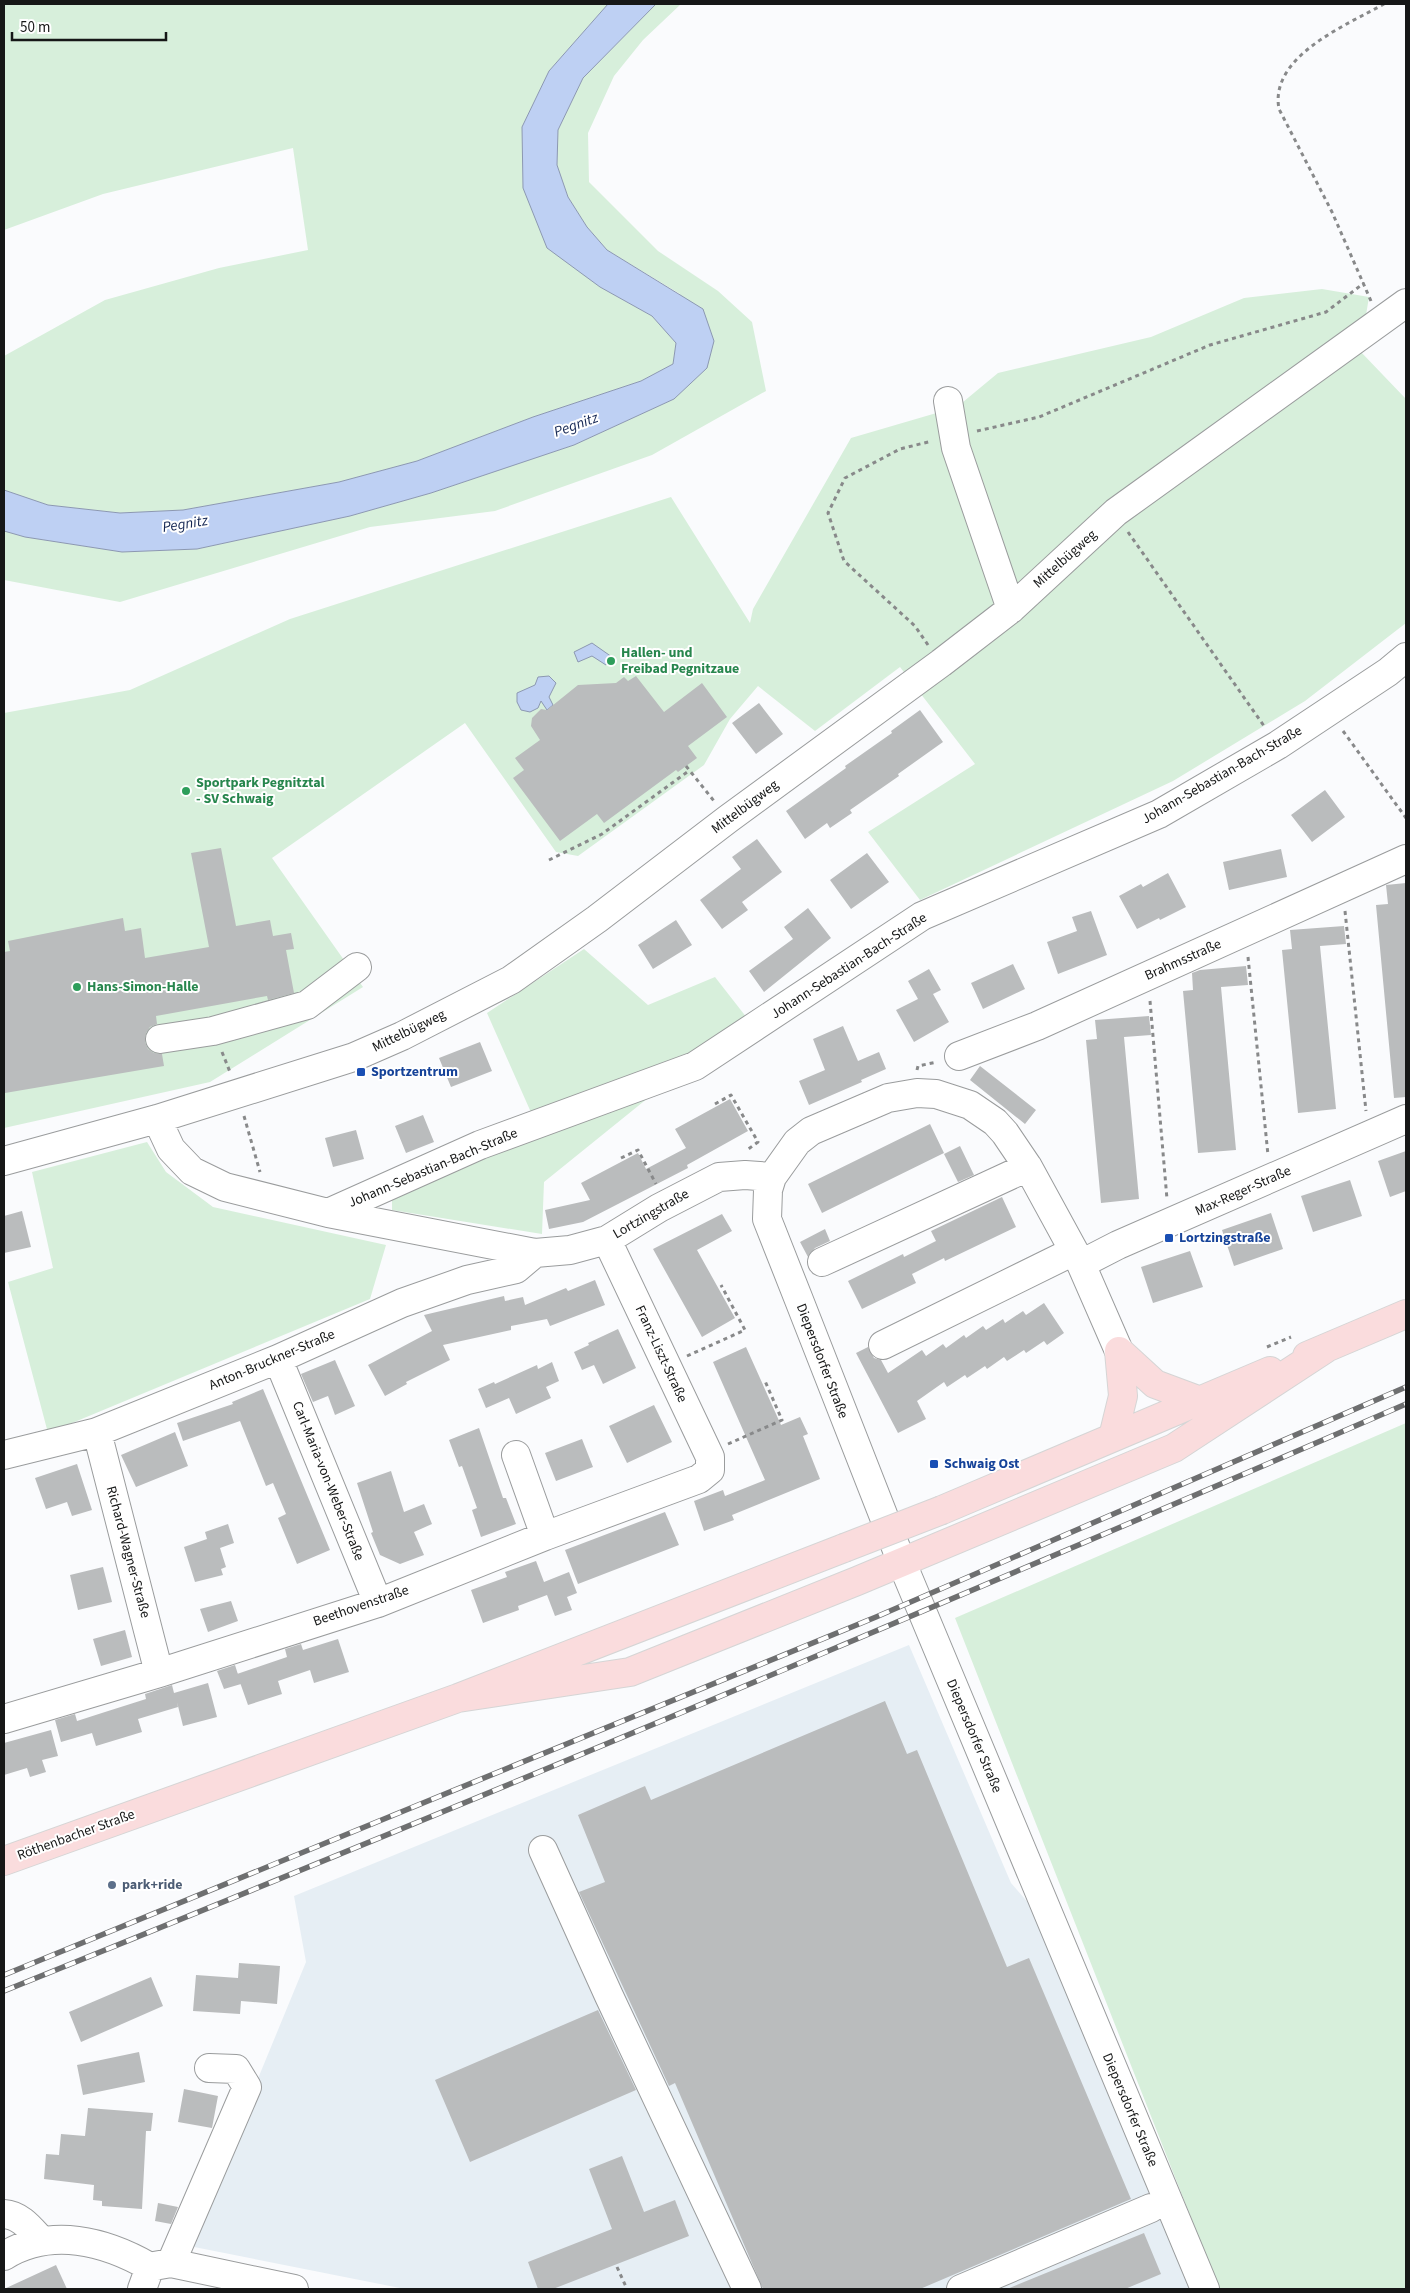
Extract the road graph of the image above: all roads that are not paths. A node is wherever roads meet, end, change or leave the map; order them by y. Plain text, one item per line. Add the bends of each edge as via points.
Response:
1 (1406, 303) edge
2 (948, 401) dead end
3 (1011, 609) junction
4 (1406, 656) edge
5 (1406, 859) edge
6 (357, 967) dead end
7 (160, 1039) dead end
8 (959, 1056) dead end
9 (157, 1119) junction
10 (1406, 1119) edge
11 (4, 1161) edge
12 (1028, 1167) junction
13 (772, 1177) junction
14 (328, 1213) junction
15 (607, 1240) junction
16 (535, 1254) junction
17 (1078, 1258) junction
18 (822, 1262) dead end
19 (1406, 1314) edge
20 (883, 1345) dead end
21 (1325, 1349) junction
22 (1119, 1351) junction
23 (278, 1359) junction
24 (1198, 1400) junction
25 (97, 1432) junction
26 (1113, 1437) junction
27 (516, 1454) dead end
28 (4, 1455) edge
29 (709, 1461) joint
30 (545, 1536) junction
31 (902, 1563) junction
32 (378, 1602) junction
33 (159, 1673) junction
34 (458, 1698) junction
35 (4, 1719) edge
36 (543, 1850) dead end
37 (4, 1861) edge
38 (209, 2068) dead end
39 (1151, 2208) dead end
40 (4, 2214) edge
41 (41, 2240) junction
42 (4, 2256) edge
43 (154, 2273) edge
44 (294, 2289) edge
45 (747, 2289) edge
46 (961, 2289) edge
47 (1206, 2289) edge

1 - 3 street, Mittelbügweg via 1116,512
2 - 3 street via 956,448
3 - 9 street, Mittelbügweg via 511,980 354,1057
4 - 14 street, Johann-Sebastian-Bach-Straße via 1330,712 1159,814 922,916 695,1066 480,1144
5 - 8 street, Brahmsstraße via 1037,1026
6 - 7 street via 308,1005 213,1031
9 - 11 street, Mittelbügweg
9 - 14 street, Lortzingstraße via 171,1149 192,1171 225,1187
10 - 17 street, Max-Reger-Straße via 1169,1224
12 - 13 street via 1005,1133 984,1113 956,1099 917,1093 888,1098 811,1131 797,1142
12 - 17 street
12 - 18 street
13 - 15 street, Lortzingstraße via 719,1177
13 - 31 street, Diepersdorfer Straße via 767,1197 767,1219
14 - 16 street, Lortzingstraße
15 - 16 street, Lortzingstraße via 570,1250
15 - 29 street, Franz-Liszt-Straße
16 - 23 street, Anton-Bruckner-Straße via 516,1269 467,1280 402,1303
17 - 20 street
17 - 22 street
19 - 21 main road
21 - 24 main road
21 - 31 main road via 1174,1448
22 - 24 main road via 1155,1384
22 - 26 main road via 1123,1396
23 - 25 street, Anton-Bruckner-Straße
23 - 32 street, Carl-Maria-von-Weber-Straße
24 - 26 main road
25 - 28 street, Anton-Bruckner-Straße
25 - 33 street, Richard-Wagner-Straße
26 - 34 main road, bridge via 942,1510
27 - 30 street
29 - 30 street, Beethovenstraße via 699,1478
30 - 32 street, Beethovenstraße
31 - 34 main road via 630,1672
31 - 47 street, Diepersdorfer Straße
32 - 33 street, Beethovenstraße
33 - 35 street, Beethovenstraße
34 - 37 main road, Röthenbacher Straße
36 - 45 street via 609,1996 654,2114
38 - 43 street via 236,2069 247,2087
39 - 46 street
40 - 41 street via 12,2214 24,2222
41 - 42 street via 20,2246
41 - 43 street via 82,2241 126,2253
43 - 44 street

